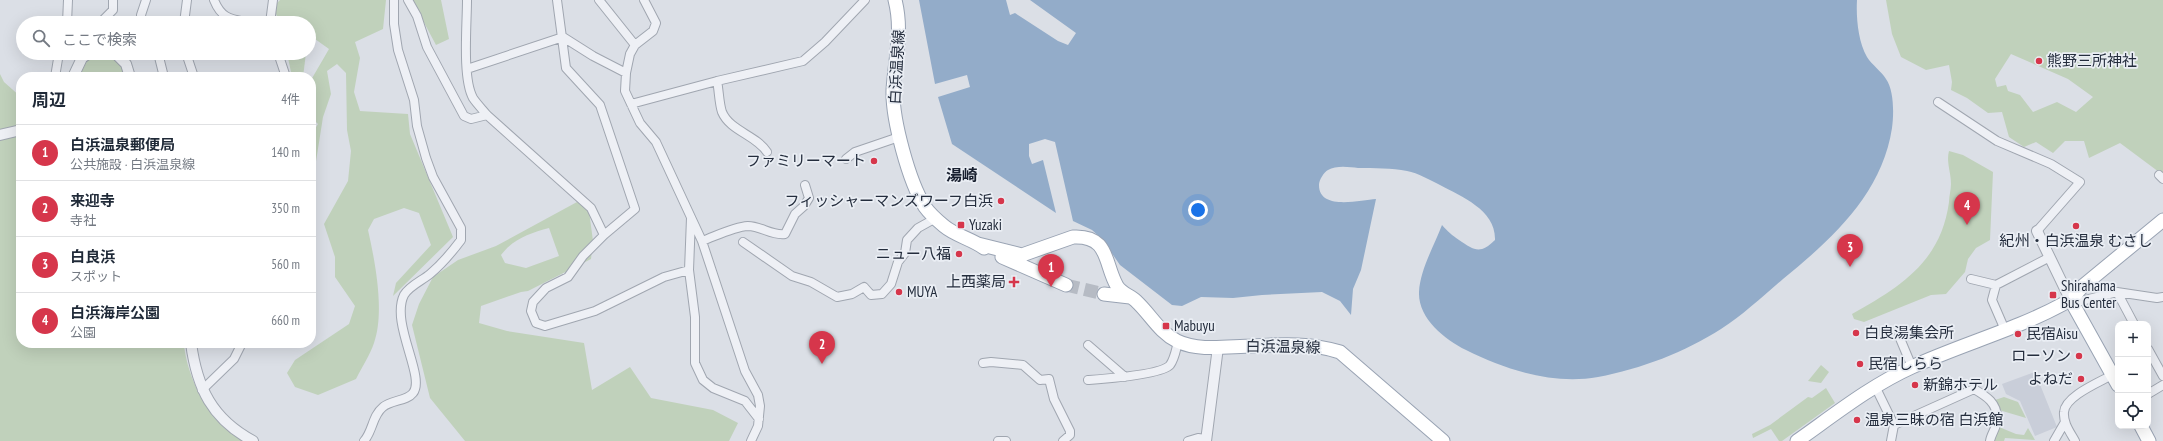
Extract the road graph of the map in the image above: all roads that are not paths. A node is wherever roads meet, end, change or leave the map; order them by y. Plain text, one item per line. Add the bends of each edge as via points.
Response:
1 (68, 0) edge
2 (113, 0) edge
3 (146, 0) edge
4 (187, 0) edge
5 (214, 0) edge
6 (274, 0) edge
7 (394, 0) edge
8 (408, 0) edge
9 (467, 0) edge
10 (557, 0) edge
11 (599, 0) edge
12 (644, 0) edge
13 (866, 0) edge
14 (895, 0) edge
15 (67, 16) edge
16 (108, 16) edge
17 (141, 16) edge
18 (185, 16) edge
19 (225, 16) edge
20 (271, 16) edge
21 (563, 37) junction
22 (635, 45) junction
23 (58, 60) edge
24 (81, 60) edge
25 (122, 60) edge
26 (160, 60) edge
27 (188, 60) edge
28 (280, 60) edge
29 (467, 69) junction
30 (56, 72) edge
31 (75, 72) edge
32 (128, 72) edge
33 (163, 72) edge
34 (192, 72) edge
35 (284, 72) edge
36 (626, 73) junction
37 (717, 80) junction
38 (1938, 102) dead end
39 (631, 104) junction
40 (487, 115) junction
41 (16, 131) edge
42 (0, 135) edge
43 (899, 137) junction
44 (767, 152) dead end
45 (846, 159) dead end
46 (805, 185) dead end
47 (691, 217) junction
48 (936, 218) junction
49 (2163, 220) edge
50 (2037, 231) joint
51 (604, 235) junction
52 (702, 241) junction
53 (743, 242) dead end
54 (978, 244) junction
55 (2050, 257) junction
56 (689, 270) junction
57 (1970, 279) dead end
58 (1066, 285) tunnel mouth
59 (1996, 285) junction
60 (2117, 292) junction
61 (1104, 294) tunnel mouth
62 (2163, 297) edge
63 (1131, 298) junction
64 (2071, 300) junction
65 (2132, 321) edge
66 (2005, 330) junction
67 (1899, 336) dead end
68 (1178, 342) junction
69 (1088, 345) dead end
70 (1218, 347) junction
71 (192, 348) edge
72 (240, 348) edge
73 (2151, 354) edge
74 (982, 363) dead end
75 (1912, 367) junction
76 (2163, 376) edge
77 (1125, 377) junction
78 (1088, 380) dead end
79 (2115, 380) edge
80 (2163, 385) edge
81 (1875, 386) junction
82 (202, 390) junction
83 (2150, 393) edge
84 (759, 419) junction
85 (2065, 422) junction
86 (1894, 424) junction
87 (2143, 429) edge
88 (1206, 440) edge
89 (253, 441) edge
90 (364, 441) edge
91 (751, 441) edge
92 (998, 441) edge
93 (1006, 441) edge
94 (1063, 441) edge
95 (1188, 441) edge
96 (1443, 441) edge
97 (1797, 441) edge
98 (1891, 441) edge
99 (1990, 441) edge
100 (2054, 441) edge
101 (2075, 441) edge
102 (2149, 441) edge

1 - 15 street
2 - 16 street via 114,10
3 - 17 street
4 - 18 street
5 - 19 street
6 - 20 street
7 - 90 street via 398,50 414,100 417,126 433,177 461,228 461,240 430,274 405,294 401,305 401,323 415,374 415,386 409,395 384,406 374,417 369,435
8 - 40 street via 417,16 427,47 464,116 471,119
9 - 29 street
10 - 21 street
11 - 22 street
12 - 22 street via 656,23 653,31
13 - 37 street via 803,61
14 - 43 main road, 白浜温泉線 via 900,28 893,91
21 - 29 street
21 - 36 street
21 - 51 street via 566,68 600,105 634,204 635,209
22 - 36 street
23 - 30 street
24 - 31 street
25 - 32 street
26 - 33 street
27 - 34 street
28 - 35 street
29 - 40 street via 474,99
36 - 39 street via 625,91
37 - 39 street
37 - 44 street via 722,112 730,123 762,145
38 - 50 street via 1997,142 2051,164 2080,182
39 - 47 street via 640,123 656,142
40 - 51 street via 591,208
41 - 42 street
43 - 45 street via 855,152
43 - 48 main road, 白浜温泉線 via 922,202
46 - 52 street via 809,198 785,234 778,235 748,226
47 - 52 street
47 - 56 street
48 - 53 street via 918,228 907,240 905,253 898,262 891,284 882,294 871,295 864,287 852,294 837,297 811,282 792,276
48 - 54 main road, 白浜温泉線 via 957,234
49 - 64 main road via 2084,285
50 - 55 street
51 - 56 street via 583,256 568,277 546,288 533,302 531,311 536,323 545,326 595,311 664,277
52 - 84 street via 745,372 758,395
54 - 58 main road, 白浜温泉線
54 - 63 main road, 白浜温泉線 via 1022,255 1074,237 1087,238 1100,246 1108,259 1117,286
55 - 59 street
55 - 64 street
56 - 84 street via 695,317 695,363 703,380 713,388 746,401
57 - 59 street
59 - 66 street via 1992,300
60 - 62 street
60 - 64 street
60 - 65 street
61 - 63 main road
63 - 68 main road, 白浜温泉線 via 1161,330
64 - 66 main road
64 - 79 main road
66 - 75 main road
67 - 75 street
68 - 70 main road, 白浜温泉線
68 - 77 street via 1169,366
69 - 77 street
70 - 88 street
70 - 96 main road, 白浜温泉線 via 1302,345 1323,346 1340,352
71 - 82 street via 196,374
72 - 82 street via 234,359
73 - 76 street
74 - 94 street via 1023,365 1040,380 1049,379 1054,399 1070,431 1070,435
75 - 81 main road
77 - 78 street
79 - 85 street via 2075,396 2064,411
80 - 83 street
81 - 86 street
81 - 97 main road
82 - 89 street via 216,412
84 - 91 street
85 - 100 street
85 - 101 street
86 - 98 street
86 - 99 street via 1974,389 1990,399 1995,408 1998,421
87 - 102 main road
88 - 95 street via 1198,438
92 - 93 street

